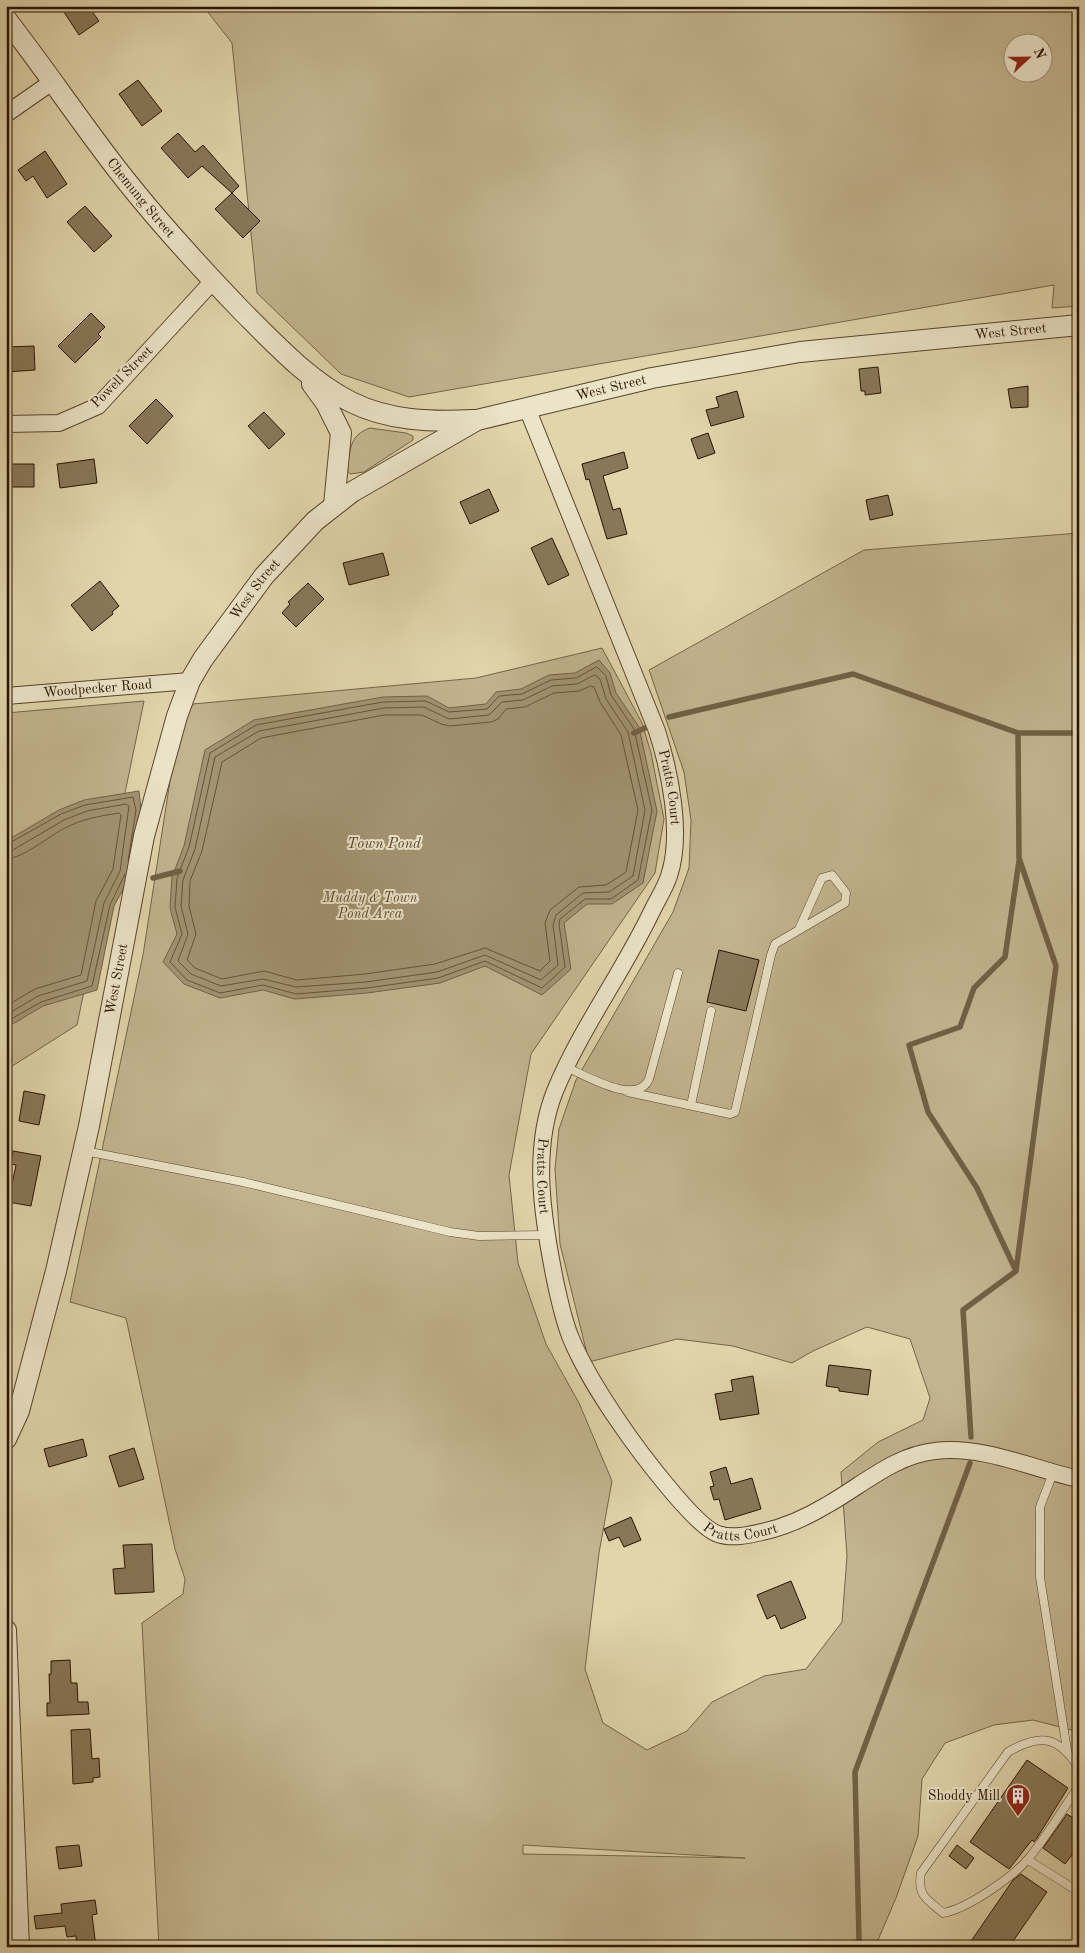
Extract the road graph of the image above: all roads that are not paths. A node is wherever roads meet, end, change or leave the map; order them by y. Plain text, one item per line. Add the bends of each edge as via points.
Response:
1 (6, 19) edge
2 (52, 82) junction
3 (6, 114) edge
4 (214, 281) junction
5 (1079, 325) edge
6 (294, 360) junction
7 (527, 408) junction
8 (477, 420) junction
9 (6, 424) edge
10 (334, 505) junction
11 (190, 681) junction
12 (6, 696) edge
13 (799, 930) junction
14 (678, 973) dead end
15 (711, 1011) dead end
16 (566, 1067) junction
17 (628, 1092) junction
18 (690, 1106) junction
19 (83, 1151) junction
20 (547, 1235) junction
21 (7, 1440) edge
22 (1053, 1473) junction
23 (1079, 1479) edge
24 (6, 1630) edge
25 (1067, 1750) junction
26 (1079, 1768) edge
27 (1079, 1786) edge
28 (1028, 1860) junction
29 (1079, 1892) edge
30 (19, 1947) edge

1 - 2 street, Chemung Street
2 - 3 street
2 - 4 street, Chemung Street via 134,190
4 - 6 street, Chemung Street
4 - 9 street, Powell Street via 98,406 59,423
5 - 7 street, West Street via 757,358 652,378
6 - 8 street, Chemung Street via 336,394 384,414 423,421
6 - 10 street, Chemung Street via 326,403 341,433
7 - 8 street, West Street
7 - 16 street, Pratts Court via 657,731 670,776 675,821 670,874 643,931
8 - 10 street, West Street
10 - 11 street, West Street via 264,576 219,635
11 - 12 street, Woodpecker Road
11 - 19 street, West Street via 165,756 144,836
13 - 13 lane via 846,904 846,893 832,875 822,878
13 - 18 lane via 775,944 770,955 734,1112 730,1114
14 - 17 lane via 649,1079 638,1090
15 - 18 lane
16 - 17 lane
16 - 20 street, Pratts Court via 554,1094 543,1134 541,1180
17 - 18 lane
19 - 20 lane via 242,1182 450,1232 479,1236
19 - 21 street, West Street via 38,1341 19,1411
20 - 22 street, Pratts Court via 563,1318 590,1381 629,1437 692,1515 717,1534 746,1536 782,1527 828,1505 859,1483 918,1454 937,1450 986,1455
22 - 23 street, Pratts Court
22 - 25 lane via 1040,1507 1040,1578
24 - 30 street
25 - 26 lane
25 - 28 lane via 1047,1740 1029,1740 1008,1752 921,1873 918,1886 921,1894 943,1913 953,1911 976,1901
27 - 28 lane
28 - 29 lane

